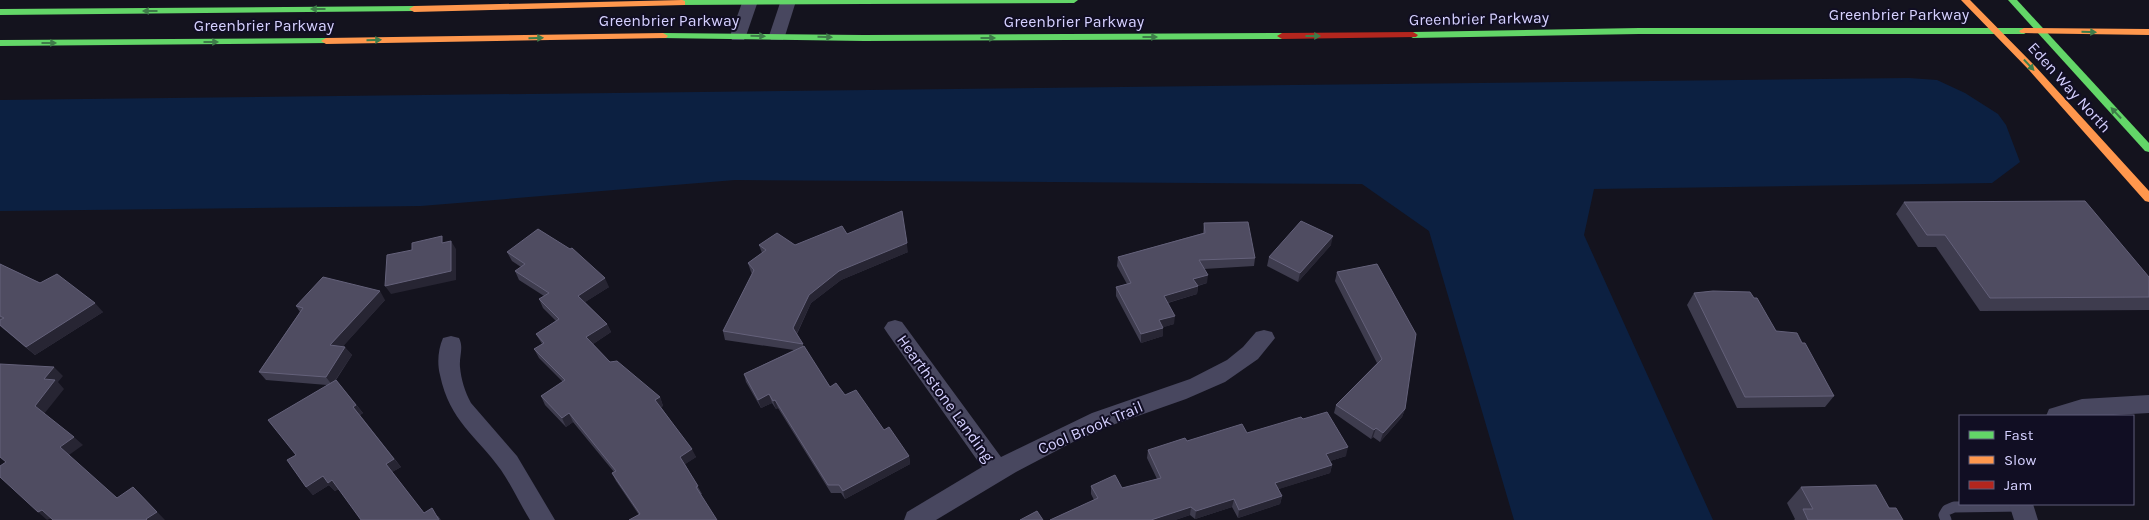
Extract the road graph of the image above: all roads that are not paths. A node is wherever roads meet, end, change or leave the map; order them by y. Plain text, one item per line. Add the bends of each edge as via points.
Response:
1 (275, 0) edge
2 (750, 0) edge
3 (788, 0) edge
4 (1074, 0) edge
5 (1964, 0) edge
6 (2012, 0) edge
7 (267, 10) junction
8 (0, 12) edge
9 (1995, 30) junction
10 (2040, 31) junction
11 (2149, 32) edge
12 (738, 36) junction
13 (777, 36) junction
14 (0, 43) edge
15 (2149, 148) edge
16 (2149, 198) edge
17 (895, 328) dead end
18 (1264, 338) dead end
19 (451, 344) dead end
20 (2149, 404) edge
21 (2061, 415) edge
22 (997, 469) junction
23 (2023, 510) edge
24 (543, 520) edge
25 (916, 520) edge
26 (1946, 520) edge

1 - 7 lane
2 - 3 main road, Greenbrier Parkway
2 -> 7 main road, Greenbrier Parkway
2 - 12 street
3 - 4 main road, Greenbrier Parkway
3 - 13 street
5 - 9 main road, Eden Way North
6 - 10 main road, Eden Way North
7 -> 8 main road, Greenbrier Parkway
9 - 10 main road, Greenbrier Parkway
13 -> 9 main road, Greenbrier Parkway
9 -> 16 main road, Eden Way North
10 -> 11 main road, Greenbrier Parkway
15 -> 10 main road, Eden Way North
12 -> 13 main road, Greenbrier Parkway
14 -> 12 main road, Greenbrier Parkway
17 - 22 street, Hearthstone Landing
18 - 22 street, Cool Brook Trail via 1234,365 1205,382 1118,413
19 - 24 street via 449,367 455,394 463,409 509,463
20 - 21 street via 2090,407
22 - 25 street, Cool Brook Trail
23 - 26 lane via 1954,506 1944,515

